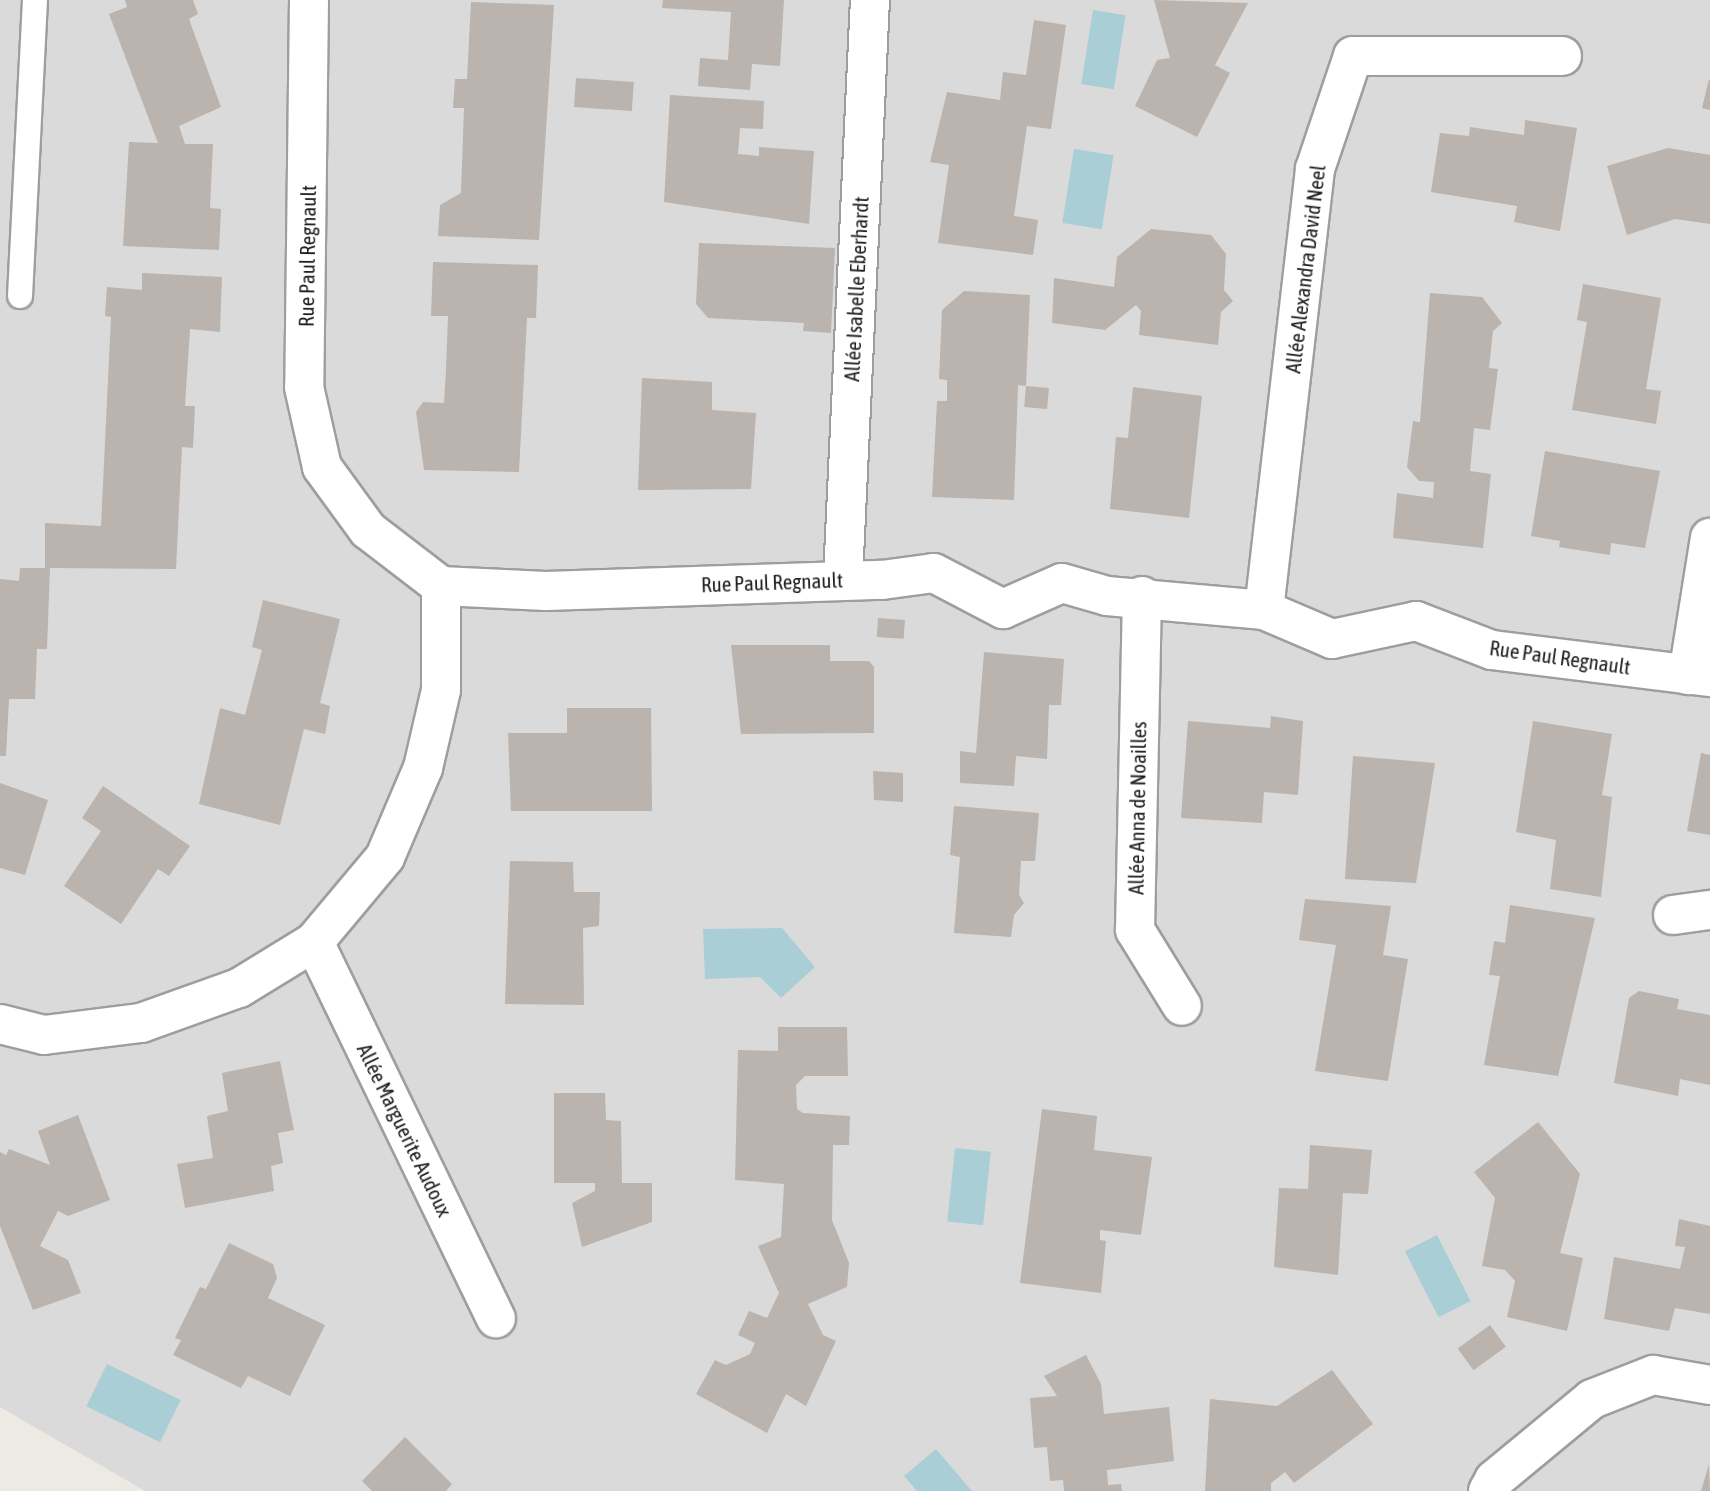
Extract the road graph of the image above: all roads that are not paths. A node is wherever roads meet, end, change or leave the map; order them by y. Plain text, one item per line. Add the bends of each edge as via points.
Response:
1 (36, 0) edge
2 (309, 0) edge
3 (870, 0) edge
4 (1562, 56) dead end
5 (20, 296) dead end
6 (1710, 538) edge
7 (843, 578) junction
8 (441, 586) junction
9 (1142, 596) junction
10 (1264, 610) junction
11 (1699, 676) edge
12 (1710, 910) edge
13 (1672, 915) dead end
14 (314, 942) junction
15 (1182, 1006) dead end
16 (0, 1024) edge
17 (496, 1318) dead end
18 (1710, 1385) edge
19 (1488, 1491) edge

1 - 5 lane
2 - 8 street, Rue Paul Regnault via 304,387 322,467 368,530
3 - 7 street, Allée Isabelle Eberhardt
4 - 10 street, Allée Alexandra David Neel via 1353,56 1315,169
6 - 11 street
7 - 8 street, Rue Paul Regnault via 546,591
7 - 9 street, Rue Paul Regnault via 934,573 1003,609 1062,583 1107,596
8 - 14 street via 441,690 423,768 385,857
9 - 10 street, Rue Paul Regnault
9 - 15 street, Allée Anna de Noailles via 1135,930
10 - 11 street, Rue Paul Regnault via 1332,639 1416,621 1492,650
12 - 13 street
14 - 16 street via 239,988 141,1023 44,1035
14 - 17 street, Allée Marguerite Audoux
18 - 19 street via 1653,1376 1592,1399 1494,1480

